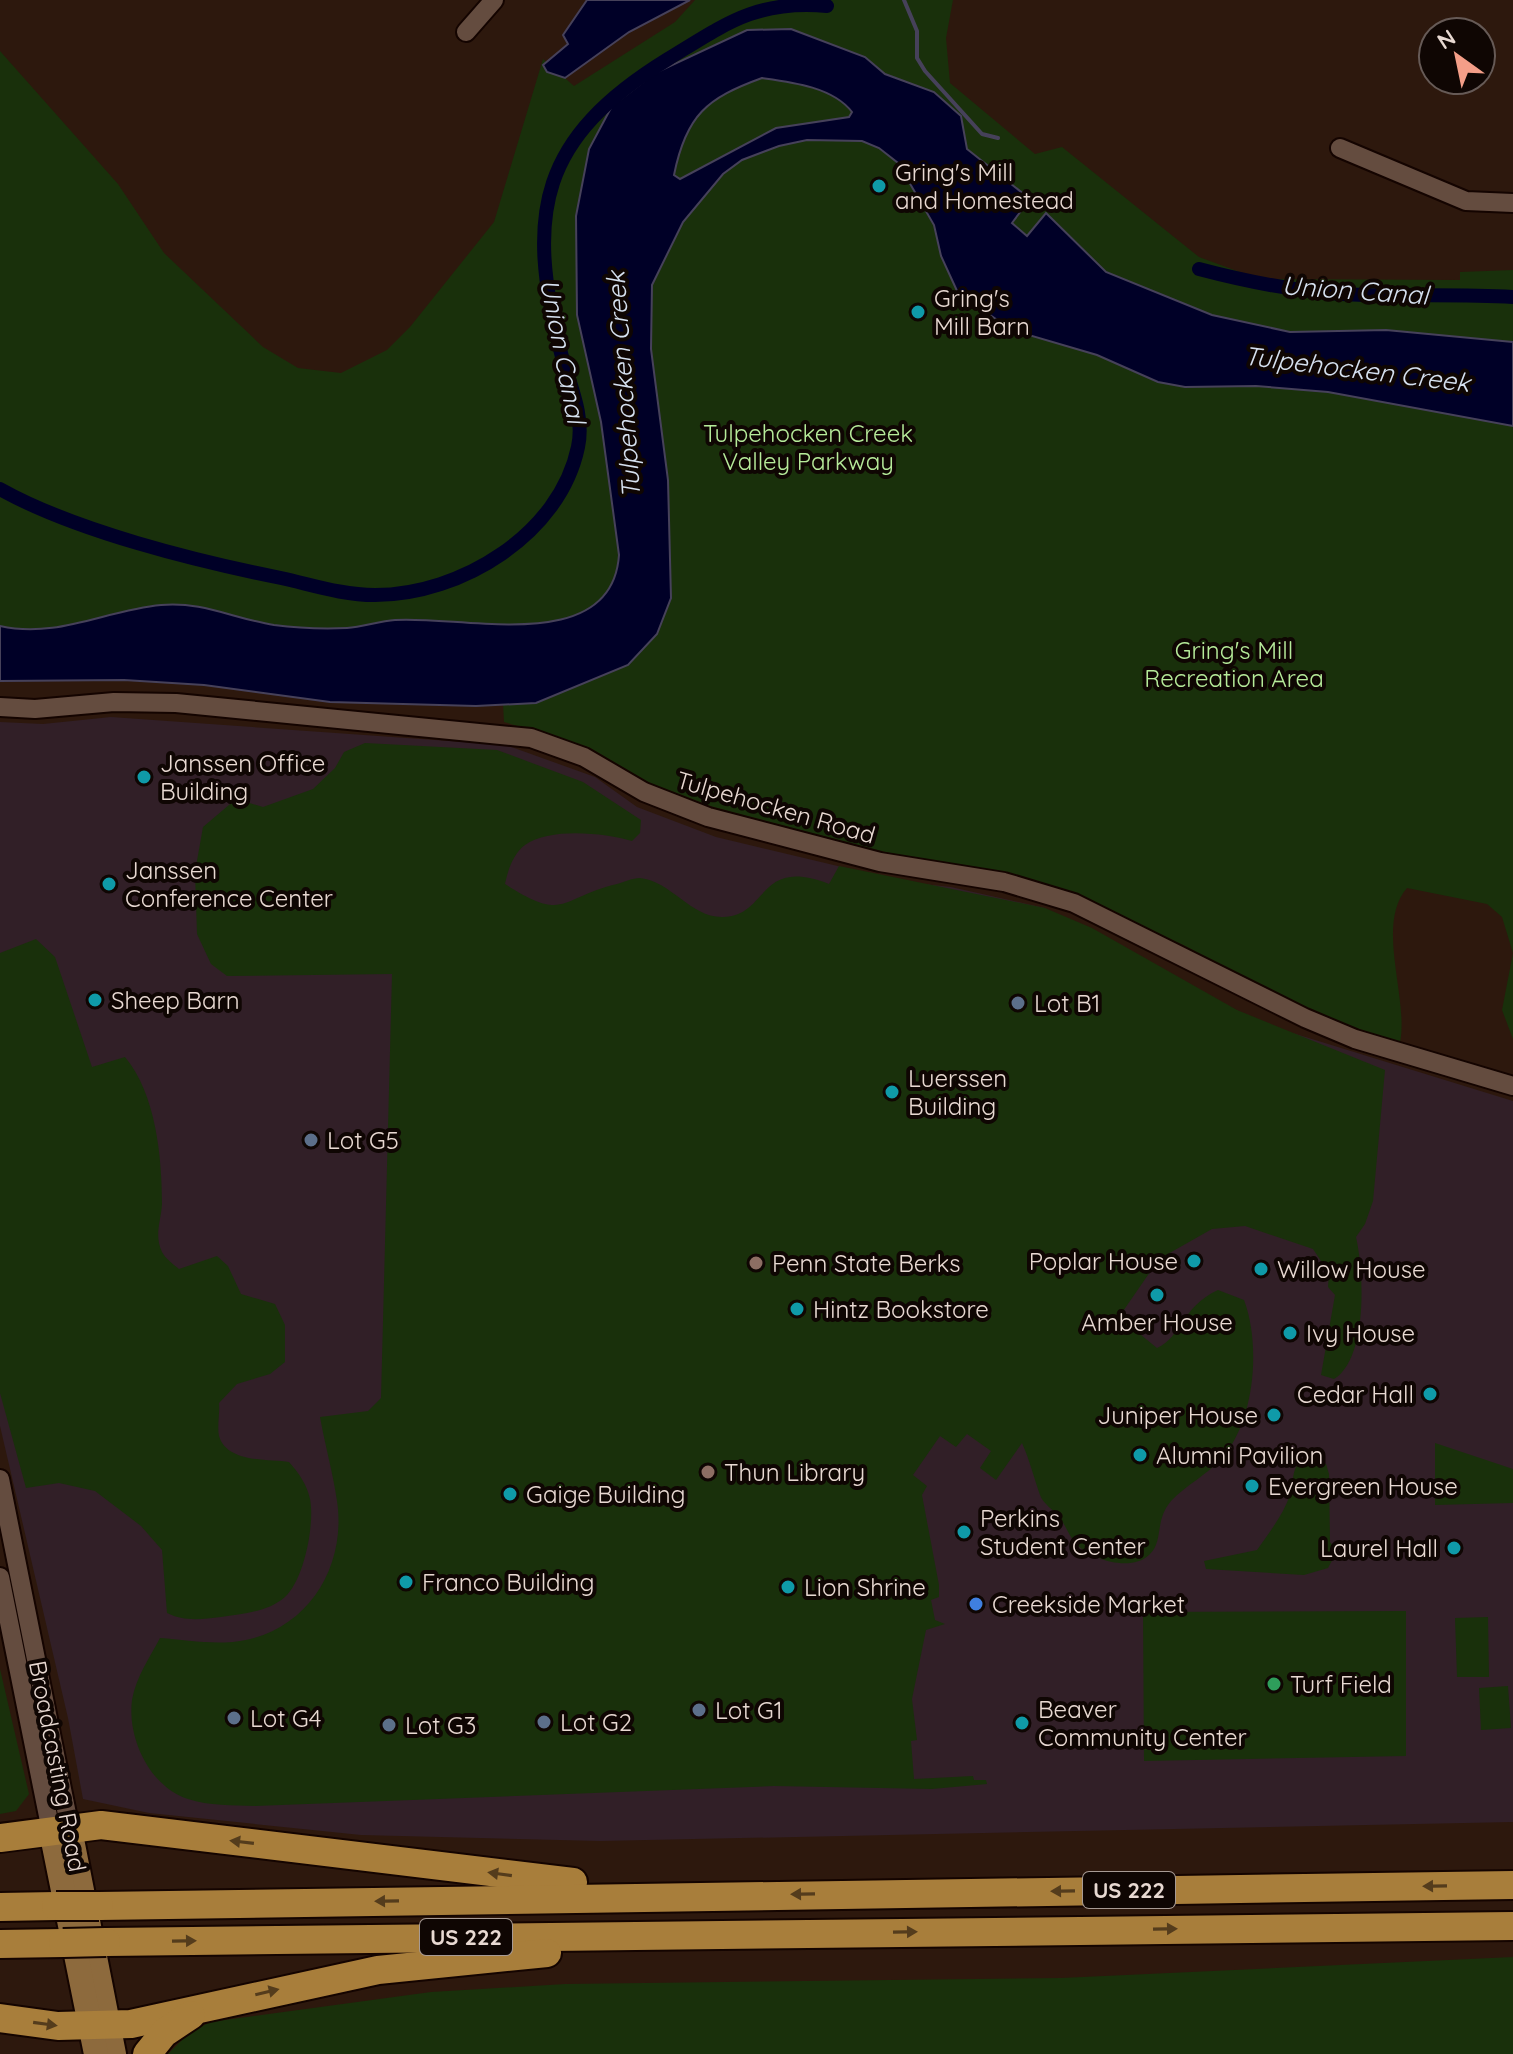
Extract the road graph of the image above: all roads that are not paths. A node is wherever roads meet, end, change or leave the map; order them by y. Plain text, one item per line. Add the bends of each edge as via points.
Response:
1 (494, 0) edge
2 (466, 32) dead end
3 (1340, 148) dead end
4 (1513, 203) edge
5 (0, 707) edge
6 (1513, 1086) edge
7 (0, 1479) edge
8 (0, 1577) edge
9 (60, 1830) junction
10 (0, 1838) edge
11 (1513, 1885) edge
12 (745, 1895) junction
13 (0, 1907) edge
14 (1513, 1926) edge
15 (827, 1933) junction
16 (0, 1944) edge
17 (210, 2006) junction
18 (0, 2018) edge
19 (100, 2025) junction
20 (96, 2054) edge
21 (114, 2054) edge
22 (147, 2054) edge

1 - 2 street
3 - 4 street via 1466,201
5 - 6 street, Tulpehocken Road via 176,703 531,738 584,757 644,792 708,817 880,862 1004,882 1074,903 1317,1024
7 - 9 street, Broadcasting Road
8 - 9 street, Broadcasting Road
9 - 10 highway
12 -> 9 highway via 537,1879 101,1825
9 - 19 main road, Broadcasting Road
11 -> 12 highway, US 222
12 -> 13 highway, US 222, bridge
15 -> 14 highway, US 222
16 -> 15 highway, US 222, bridge
17 -> 15 highway via 378,1970
17 - 19 highway via 131,2024
17 - 22 highway via 176,2024
18 -> 19 highway
19 - 20 main road, Broadcasting Road
19 - 21 main road, Broadcasting Road

